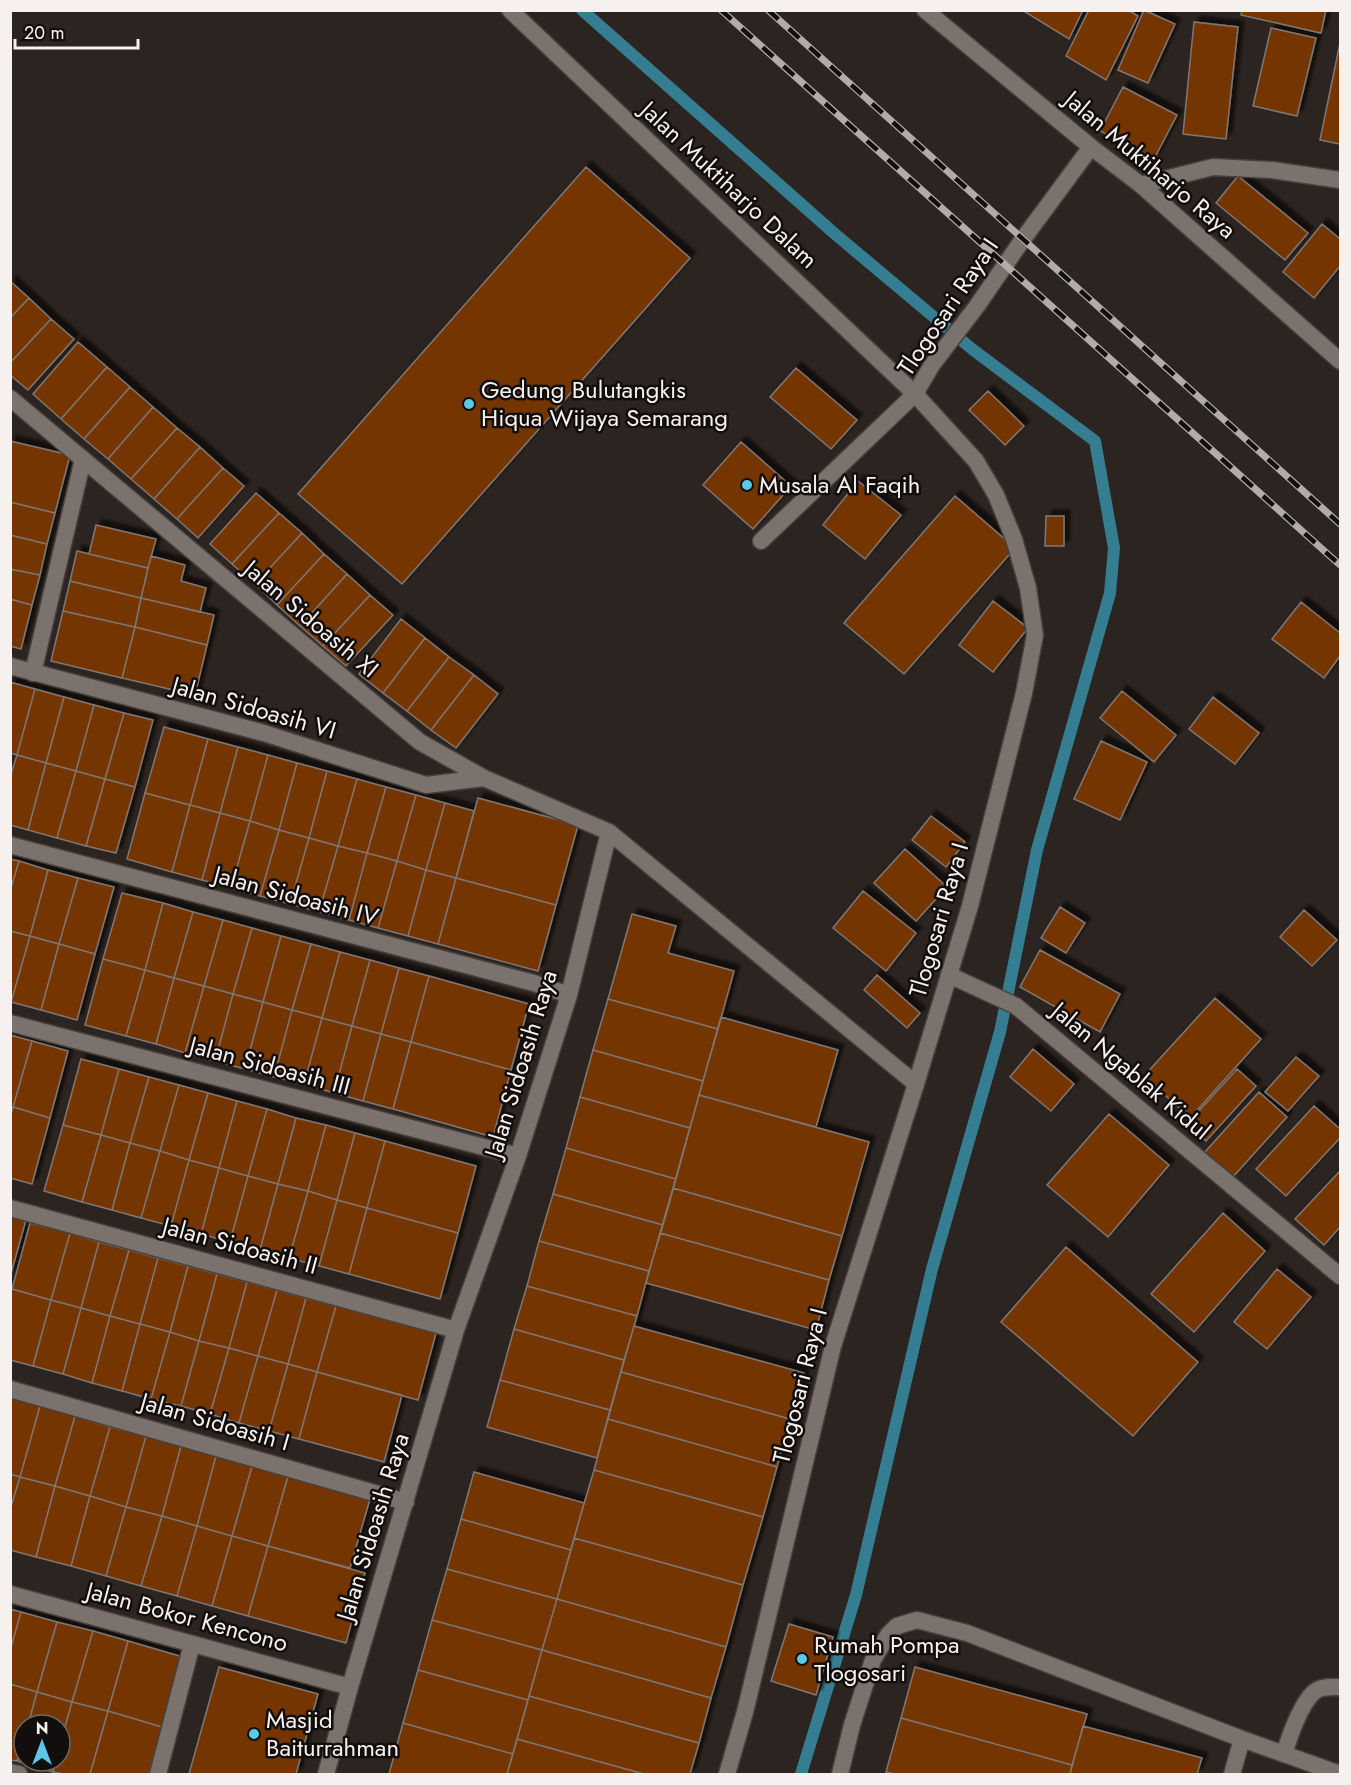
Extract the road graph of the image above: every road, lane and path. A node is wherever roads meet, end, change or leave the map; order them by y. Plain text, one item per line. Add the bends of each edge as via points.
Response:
1 (510, 10) edge
2 (925, 10) edge
3 (1091, 147) junction
4 (1341, 180) edge
5 (1141, 185) junction
6 (1341, 362) edge
7 (915, 394) junction
8 (10, 398) edge
9 (83, 459) junction
10 (761, 542) dead end
11 (10, 666) edge
12 (33, 673) junction
13 (484, 778) junction
14 (609, 832) junction
15 (10, 845) edge
16 (948, 975) junction
17 (569, 995) junction
18 (10, 1023) edge
19 (916, 1084) junction
20 (518, 1156) junction
21 (10, 1208) edge
22 (1341, 1276) edge
23 (456, 1330) junction
24 (10, 1389) edge
25 (406, 1502) junction
26 (10, 1594) edge
27 (192, 1644) junction
28 (350, 1687) junction
29 (1341, 1687) edge
30 (1242, 1739) junction
31 (1284, 1754) junction
32 (10, 1772) edge
33 (19, 1774) edge
34 (158, 1774) edge
35 (326, 1774) edge
36 (727, 1774) edge
37 (840, 1774) edge
38 (1232, 1774) edge
39 (1341, 1774) edge

1 - 7 street, Jalan Muktiharjo Dalam
2 - 3 street, Jalan Muktiharjo Raya
3 - 5 street, Jalan Muktiharjo Raya
3 - 7 street, Tlogosari Raya I
4 - 5 street via 1213,167
5 - 6 street, Jalan Muktiharjo Raya
7 - 10 street
7 - 16 street, Tlogosari Raya I via 976,461 996,495 1028,588 1035,635 970,906
8 - 9 street, Jalan Sidoasih XI
9 - 12 street
9 - 13 street, Jalan Sidoasih XI via 420,742
11 - 12 street, Jalan Sidoasih VI
12 - 13 street, Jalan Sidoasih VI via 264,733 426,785
13 - 14 street, Jalan Sidoasih XI
14 - 17 street, Jalan Sidoasih Raya
14 - 19 street
15 - 17 street, Jalan Sidoasih IV
16 - 19 street, Tlogosari Raya I
16 - 22 street, Jalan Ngablak Kidul via 1016,1006
17 - 20 street, Jalan Sidoasih Raya
18 - 20 street, Jalan Sidoasih III
19 - 36 street, Tlogosari Raya I via 833,1346
20 - 23 street, Jalan Sidoasih Raya
21 - 23 street, Jalan Sidoasih II
23 - 25 street, Jalan Sidoasih Raya
24 - 25 street, Jalan Sidoasih I
25 - 28 street, Jalan Sidoasih Raya
26 - 27 street, Jalan Bokor Kencono
27 - 28 street, Jalan Bokor Kencono
27 - 34 street
28 - 35 street, Jalan Sidoasih Raya
29 - 31 street via 1316,1691 1306,1702
30 - 31 street
30 - 37 street via 968,1633 917,1620 897,1626 873,1660
30 - 38 street
31 - 39 street
32 - 33 street

